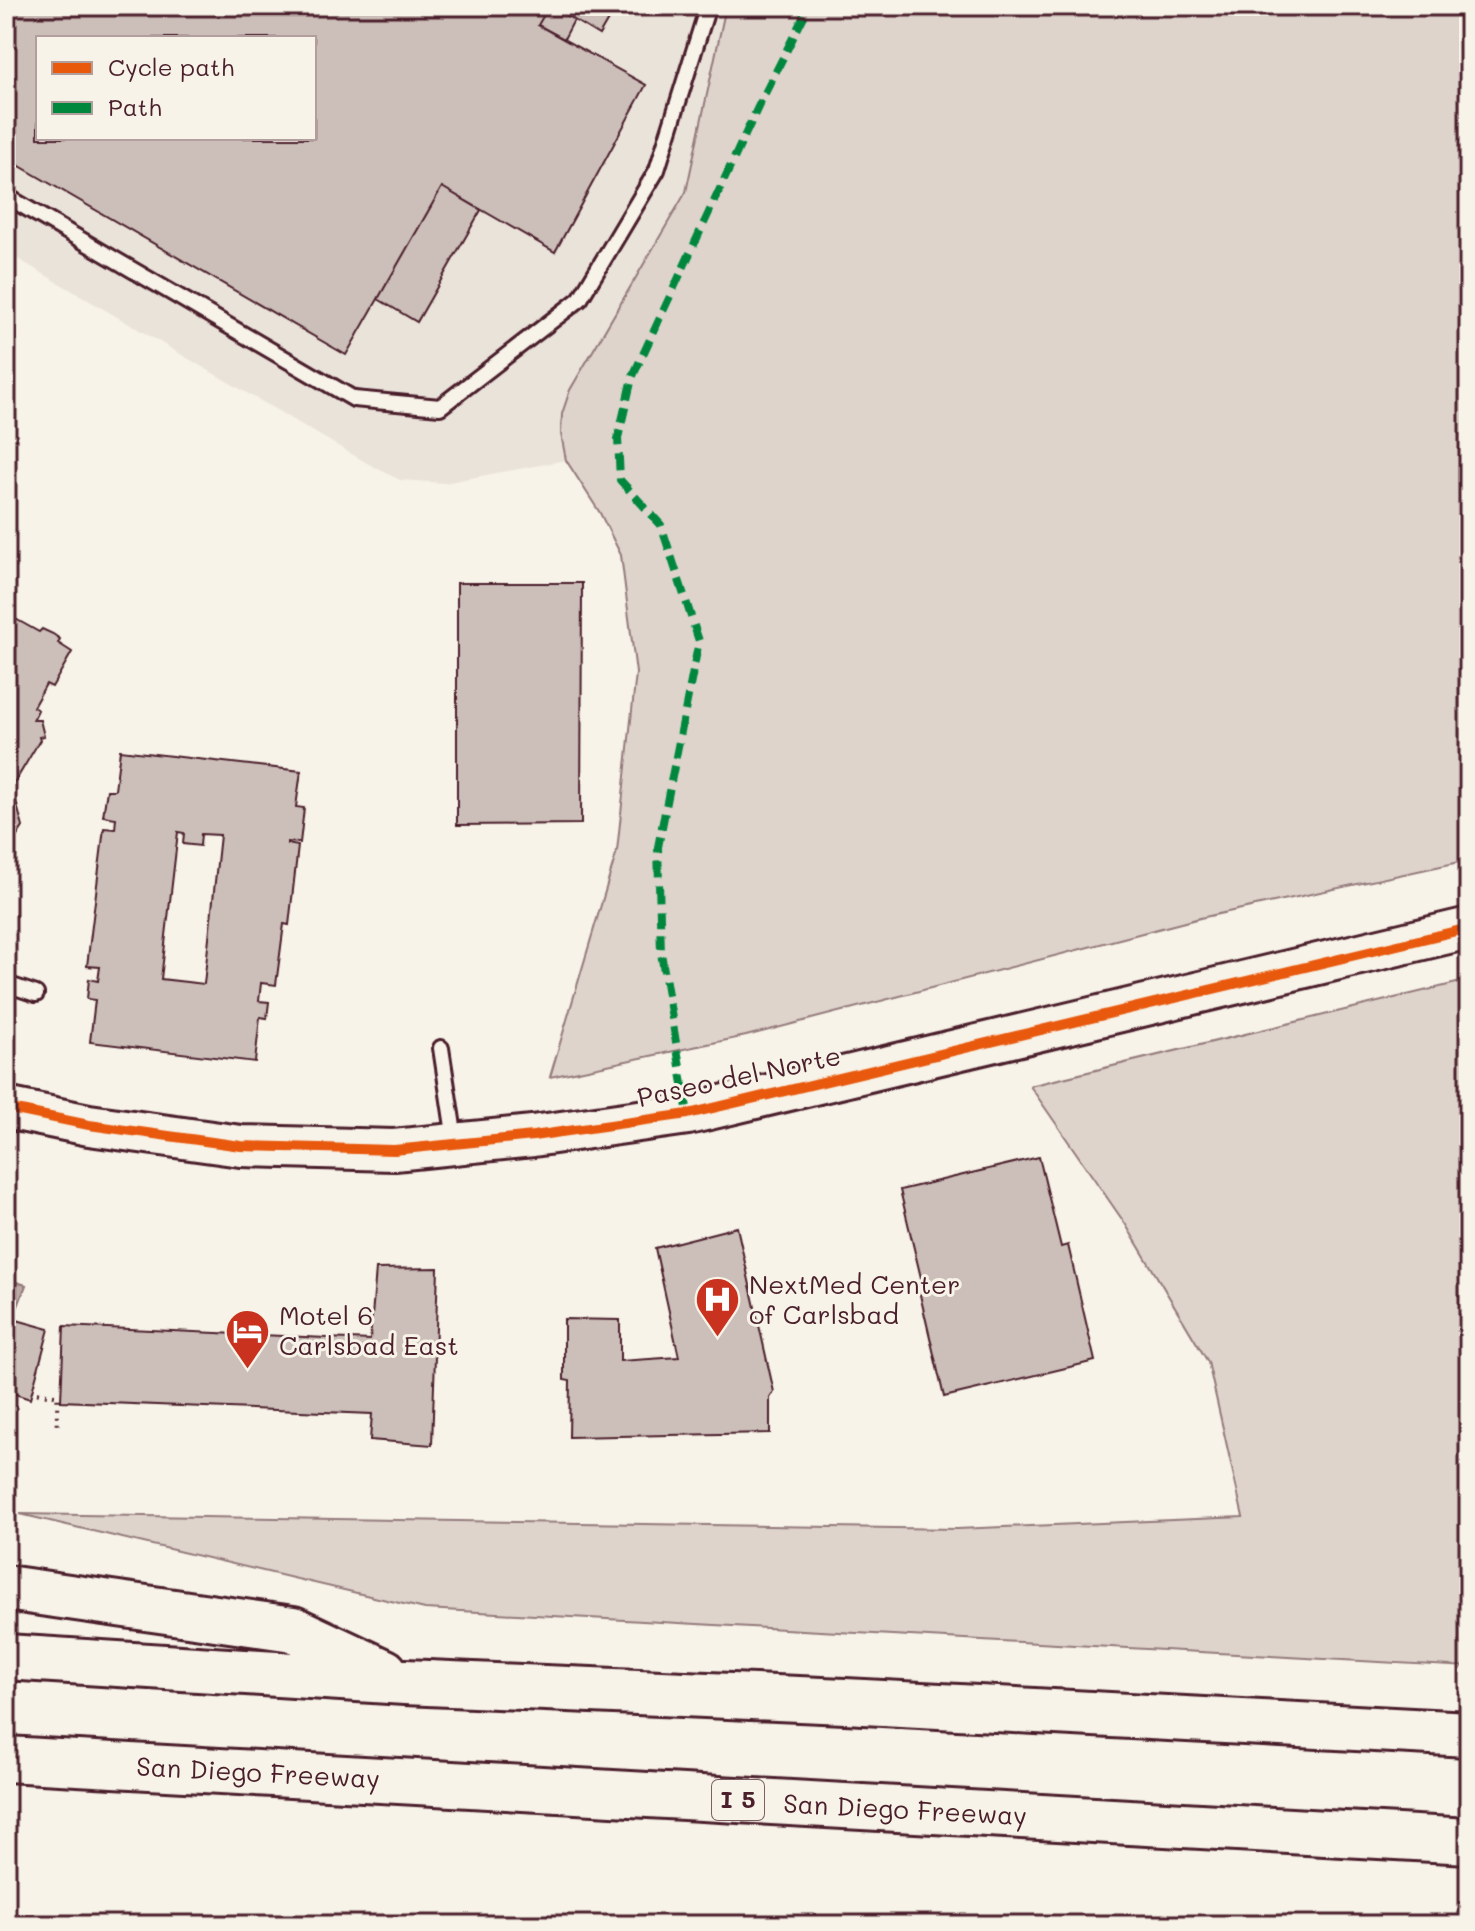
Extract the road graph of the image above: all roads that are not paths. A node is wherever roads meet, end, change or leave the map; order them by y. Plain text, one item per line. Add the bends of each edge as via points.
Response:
1 (708, 6) edge
2 (6, 196) edge
3 (1469, 928) edge
4 (6, 984) edge
5 (36, 994) dead end
6 (441, 1048) dead end
7 (6, 1108) edge
8 (455, 1145) junction
9 (6, 1588) edge
10 (6, 1657) edge
11 (405, 1682) junction
12 (1469, 1734) edge
13 (6, 1759) edge
14 (1469, 1841) edge

1 - 2 lane via 657,170 580,299 440,407 354,399
3 - 8 main road, Paseo del Norte via 688,1114
4 - 5 lane
6 - 8 lane
7 - 8 main road, Paseo del Norte via 241,1146 394,1150
9 - 11 highway via 293,1629
10 - 11 highway
11 - 12 highway
13 - 14 highway, San Diego Freeway / I 5

